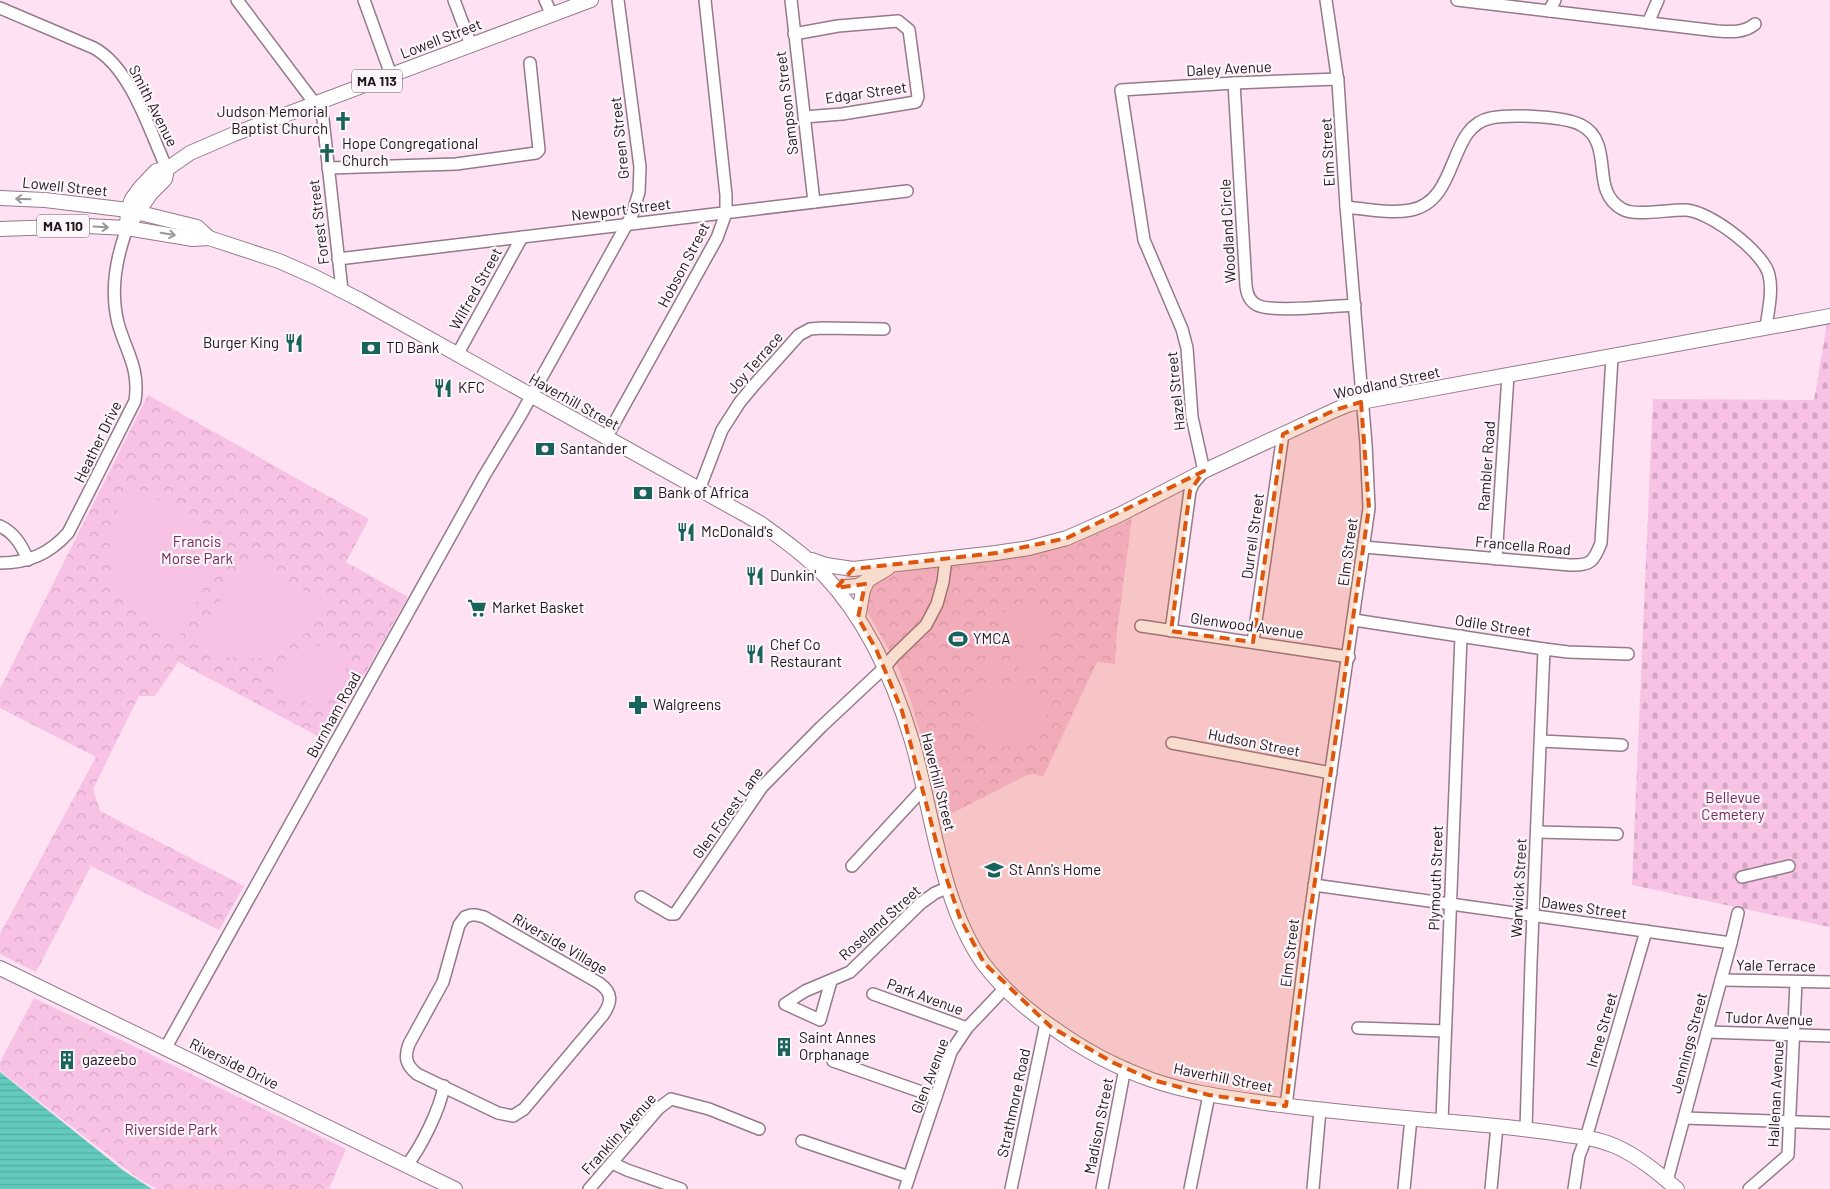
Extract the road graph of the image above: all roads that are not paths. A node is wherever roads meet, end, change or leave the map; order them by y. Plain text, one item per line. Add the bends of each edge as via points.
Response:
1 (237, 0) edge
2 (364, 0) edge
3 (454, 0) edge
4 (546, 0) edge
5 (591, 0) edge
6 (618, 0) edge
7 (705, 0) edge
8 (791, 0) edge
9 (1326, 0) edge
10 (1457, 0) edge
11 (1555, 0) edge
12 (1658, 0) edge
13 (0, 8) edge
14 (1549, 11) junction
15 (552, 15) junction
16 (1648, 23) junction
17 (1755, 24) dead end
18 (794, 34) junction
19 (470, 45) junction
20 (530, 63) dead end
21 (391, 75) junction
22 (1338, 80) junction
23 (1234, 82) junction
24 (1121, 90) joint
25 (315, 104) junction
26 (804, 117) junction
27 (328, 168) junction
28 (167, 169) junction
29 (907, 191) dead end
30 (0, 198) edge
31 (814, 202) junction
32 (1346, 207) junction
33 (133, 211) junction
34 (726, 212) junction
35 (628, 224) junction
36 (127, 228) junction
37 (0, 229) edge
38 (522, 237) junction
39 (209, 238) junction
40 (338, 259) junction
41 (342, 290) junction
42 (1355, 306) junction
43 (1830, 316) edge
44 (1766, 328) junction
45 (884, 329) dead end
46 (457, 355) junction
47 (1612, 357) junction
48 (1508, 375) junction
49 (531, 396) junction
50 (1361, 402) junction
51 (1283, 434) junction
52 (606, 438) junction
53 (1204, 471) junction
54 (699, 490) junction
55 (0, 526) edge
56 (1364, 547) junction
57 (806, 558) junction
58 (946, 559) junction
59 (1496, 559) junction
60 (28, 560) junction
61 (0, 563) edge
62 (893, 565) junction
63 (853, 569) junction
64 (868, 579) junction
65 (836, 588) junction
66 (858, 618) junction
67 (1354, 620) junction
68 (1140, 626) dead end
69 (1171, 631) junction
70 (1461, 636) junction
71 (1253, 642) junction
72 (1544, 649) junction
73 (1628, 654) dead end
74 (1349, 657) junction
75 (884, 668) junction
76 (1541, 741) junction
77 (1172, 743) dead end
78 (1622, 746) dead end
79 (1331, 773) junction
80 (924, 788) junction
81 (1537, 832) junction
82 (1617, 834) dead end
83 (852, 866) dead end
84 (1789, 866) dead end
85 (1742, 877) dead end
86 (1314, 885) junction
87 (949, 887) junction
88 (641, 897) dead end
89 (1450, 904) junction
90 (1738, 913) dead end
91 (1533, 916) junction
92 (1646, 931) junction
93 (1731, 943) junction
94 (0, 968) edge
95 (1721, 980) junction
96 (831, 981) junction
97 (1796, 982) junction
98 (1830, 982) edge
99 (1005, 988) junction
100 (873, 994) dead end
101 (1046, 1023) junction
102 (967, 1028) junction
103 (1358, 1028) dead end
104 (1446, 1031) junction
105 (1707, 1032) junction
106 (1794, 1035) junction
107 (1830, 1036) edge
108 (165, 1049) junction
109 (833, 1062) dead end
110 (1125, 1068) junction
111 (444, 1086) junction
112 (1209, 1095) junction
113 (936, 1097) junction
114 (1286, 1106) junction
115 (1320, 1110) junction
116 (1411, 1118) junction
117 (1684, 1118) junction
118 (1442, 1121) junction
119 (1790, 1122) junction
120 (1830, 1123) edge
121 (1498, 1126) junction
122 (759, 1128) dead end
123 (1526, 1129) junction
124 (1586, 1138) junction
125 (802, 1141) dead end
126 (612, 1162) junction
127 (406, 1166) junction
128 (909, 1177) junction
129 (1672, 1185) edge
130 (455, 1189) edge
131 (588, 1189) edge
132 (680, 1189) edge
133 (905, 1189) edge
134 (1011, 1189) edge
135 (1102, 1189) edge
136 (1190, 1189) edge
137 (1313, 1189) edge
138 (1404, 1189) edge
139 (1491, 1189) edge
140 (1574, 1189) edge
141 (1749, 1189) edge

1 - 25 street, Forest Street
2 - 21 street
3 - 19 street
4 - 15 street
5 - 15 main road, Lowell Street / MA 113
6 - 35 street, Green Street via 640,166 638,200
7 - 34 street, Hobson Street
8 - 18 street, Sampson Street
9 - 22 street, Elm Street
10 - 14 street
11 - 14 street
12 - 16 street
13 - 28 street, Smith Avenue via 94,48 107,57 130,88
14 - 16 street
15 - 19 main road, Lowell Street / MA 113
16 - 17 street via 1725,32 1746,29
18 - 26 street, Sampson Street
18 - 26 street, Edgar Street via 898,21 908,30 918,97 916,102
19 - 21 main road, Lowell Street / MA 113
20 - 27 street via 539,150 536,153 456,164
21 - 25 main road, Lowell Street / MA 113
22 - 23 street, Daley Avenue
22 - 32 street, Elm Street
23 - 24 street, Daley Avenue
23 - 42 street, Woodland Circle via 1248,296 1255,305 1271,309
24 - 53 street, Hazel Street via 1144,240 1187,348 1192,417
25 - 27 street, Forest Street via 323,119
25 - 28 main road, Lowell Street / MA 113 via 208,145 182,157
26 - 31 street, Sampson Street
27 - 40 street, Forest Street
28 - 33 main road, Lowell Street / MA 113 via 156,171 140,188
29 - 31 street, Newport Street
33 -> 30 main road, Lowell Street / MA 110
31 - 34 street, Newport Street
32 - 42 street, Elm Street
32 - 44 street via 1395,211 1420,207 1444,186 1469,131 1486,119 1531,117 1571,122 1587,129 1595,138 1600,150 1604,188 1618,206 1631,212 1686,210 1700,213 1760,257 1770,282
33 - 36 main road, Lowell Street / MA 113
33 - 39 main road, Haverhill Street / MA 110 via 197,227
34 - 35 street, Newport Street
34 - 52 street, Hobson Street via 717,238
35 - 38 street, Newport Street
35 - 49 street, Green Street
37 -> 36 main road, MA 110
36 -> 39 main road, Haverhill Street / MA 110 via 193,239
36 - 60 street, Heather Drive via 114,278 114,304 136,370 135,401 68,534 49,550
38 - 40 street, Newport Street
38 - 46 street, Wilfred Street
39 - 41 main road, Haverhill Street / MA 110 via 279,261
40 - 41 street, Forest Street
41 - 46 main road, Haverhill Street / MA 110
42 - 50 street, Elm Street
43 - 44 main road, Woodland Street
44 - 47 main road, Woodland Street
45 - 54 street, Joy Terrace via 822,328 810,329 799,335 740,402 722,430
46 - 49 main road, Haverhill Street / MA 110
47 - 48 main road, Woodland Street
47 - 59 street, Francella Road via 1601,543 1597,554 1593,560 1580,566
48 - 50 main road, Woodland Street
48 - 59 street, Rambler Road
49 - 52 main road, Haverhill Street / MA 110
49 - 108 street, Burnham Road
50 - 51 main road, Woodland Street
50 - 56 street, Elm Street via 1369,486
51 - 53 main road, Woodland Street
51 - 71 street, Durrell Street
52 - 54 main road, Haverhill Street / MA 110
53 - 58 main road, Woodland Street via 1068,538 1029,548
53 - 69 street via 1190,491
54 - 57 main road, Haverhill Street / MA 110 via 760,523
55 - 60 street via 15,537
56 - 59 street, Francella Road
56 - 67 street, Elm Street
57 - 63 main road, Woodland Street
57 - 65 main road, Haverhill Street / MA 110
58 - 62 main road, Woodland Street
58 - 75 street via 937,604 930,618
60 - 61 street, Heather Drive
62 - 63 main road, Woodland Street
62 - 64 main road, Woodland Street
63 - 65 main road
64 - 65 main road, Woodland Street via 858,586
64 - 66 main road
65 - 66 main road, Haverhill Street / MA 110
66 - 75 main road, Haverhill Street / MA 110
67 - 70 street, Odile Street
67 - 74 street, Elm Street
68 - 69 street, Glenwood Avenue
69 - 71 street, Glenwood Avenue
70 - 72 street, Odile Street
70 - 89 street, Plymouth Street
71 - 74 street, Glenwood Avenue
72 - 73 street, Odile Street
72 - 76 street, Warwick Street
74 - 79 street, Elm Street
75 - 80 main road, Haverhill Street / MA 110 via 911,738
75 - 88 street, Glen Forest Lane via 762,787 675,914
76 - 78 street
76 - 81 street, Warwick Street
77 - 79 street, Hudson Street
79 - 86 street, Elm Street
80 - 83 street
80 - 87 main road, Haverhill Street / MA 110
81 - 82 street
81 - 91 street, Warwick Street
84 - 85 street
86 - 89 street, Dawes Street
86 - 114 street, Elm Street
87 - 96 street, Roseland Street via 921,903 850,972
87 - 99 main road, Haverhill Street / MA 110 via 970,942
89 - 91 street, Dawes Street
89 - 104 street, Plymouth Street
90 - 93 street, Jennings Street
91 - 92 street, Dawes Street
91 - 123 street, Warwick Street
92 - 93 street, Dawes Street
92 - 124 street, Irene Street
93 - 95 street, Jennings Street
94 - 108 main road, Riverside Drive
95 - 97 street, Yale Terrace
95 - 105 street, Jennings Street
96 - 96 street, Roseland Street via 805,991 785,1004 820,1020
97 - 98 street, Yale Terrace
97 - 106 street, Hallenan Avenue
99 - 101 main road, Haverhill Street / MA 110
99 - 102 street, Glen Avenue
100 - 102 street, Park Avenue
101 - 110 main road, Haverhill Street / MA 110 via 1088,1050
101 - 134 street, Strathmore Road
102 - 113 street, Glen Avenue via 952,1052
103 - 104 street
104 - 118 street, Plymouth Street
105 - 106 street, Tudor Avenue
105 - 117 street, Jennings Street
106 - 107 street, Tudor Avenue
106 - 119 street, Hallenan Avenue
108 - 127 main road, Riverside Drive
109 - 113 street
110 - 112 main road, Haverhill Street / MA 110 via 1153,1080
110 - 135 street, Madison Street
111 - 111 street, Riverside Village via 502,1114 517,1115 603,1015 611,1000 608,991 484,918 476,914 465,917 459,925 440,990 406,1055 413,1071
111 - 127 street via 436,1095 409,1152
112 - 114 main road, Haverhill Street / MA 110
112 - 136 street
113 - 128 street, Glen Avenue
114 - 115 main road, Haverhill Street / MA 110
115 - 116 main road, Haverhill Street / MA 110
115 - 137 street
116 - 118 main road, Haverhill Street / MA 110
116 - 138 street
117 - 119 street
117 - 129 street, Jennings Street
118 - 121 main road, Haverhill Street / MA 110
119 - 120 street
119 - 141 street, Hallenan Avenue via 1788,1155
121 - 123 main road, Haverhill Street / MA 110
121 - 139 street
122 - 126 street, Franklin Avenue via 671,1099 659,1108
123 - 124 main road, Haverhill Street / MA 110
124 - 129 main road, Haverhill Street / MA 110 via 1617,1147 1646,1163
124 - 140 street, Irene Street via 1579,1156
125 - 128 street
126 - 131 street, Franklin Avenue
126 - 132 street
127 - 130 main road, Riverside Drive
128 - 133 street, Glen Avenue

